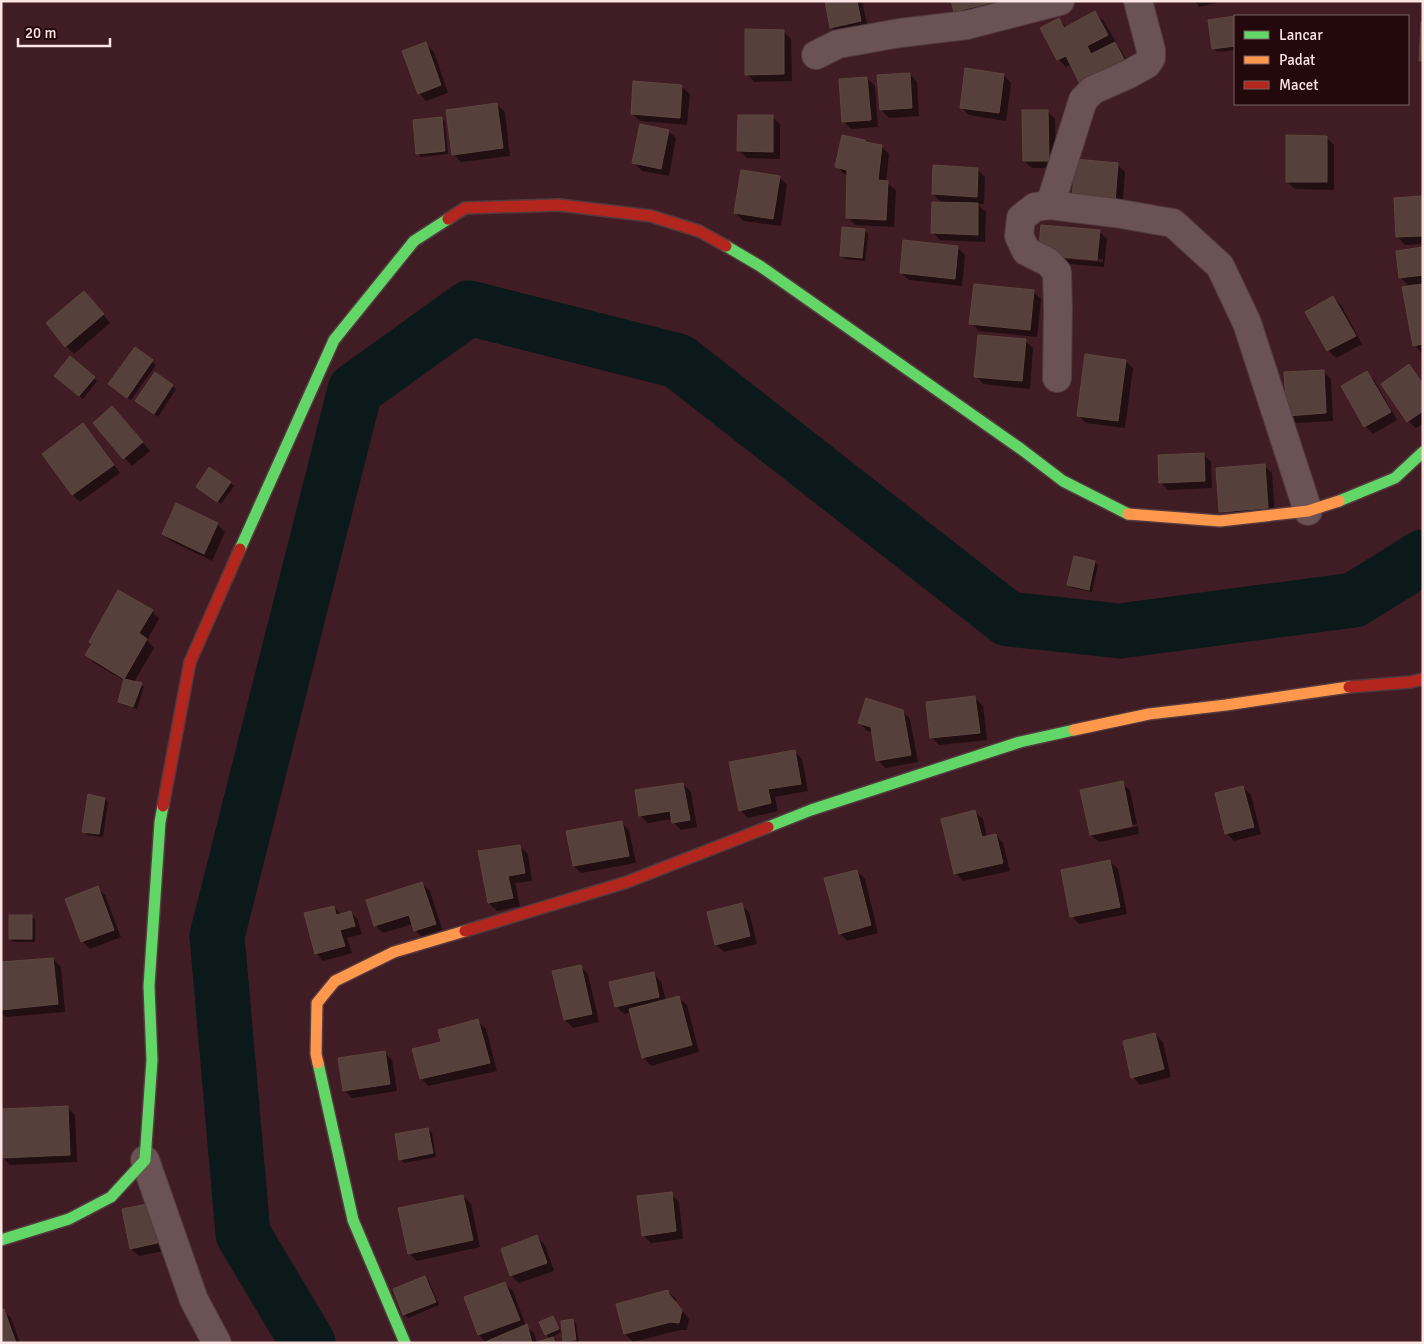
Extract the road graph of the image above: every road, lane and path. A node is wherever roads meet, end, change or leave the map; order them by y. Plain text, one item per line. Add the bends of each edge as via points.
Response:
1 (1060, 1) edge
2 (1138, 1) edge
3 (816, 55) dead end
4 (1050, 205) junction
5 (1057, 378) dead end
6 (1423, 452) edge
7 (1308, 511) junction
8 (1423, 679) edge
9 (145, 1160) junction
10 (1, 1240) edge
11 (217, 1343) edge
12 (405, 1343) edge

1 - 3 street via 967,25 838,44
2 - 4 street via 1151,58 1129,74 1093,90 1083,100
4 - 5 street via 1035,207 1021,218 1019,236 1026,251 1048,262 1057,272
4 - 7 street via 1173,223 1220,266 1247,323
6 - 7 street via 1395,478 1352,497
7 - 9 street via 1220,521 1129,514 1062,481 760,266 699,231 651,216 558,205 465,208 414,241 334,340 190,662 160,822 149,986 152,1060
8 - 12 street via 1149,714 1020,742 810,810 627,882 394,952 335,981 317,1003 316,1054 353,1220
9 - 10 street via 111,1197 69,1219
9 - 11 street via 194,1300

